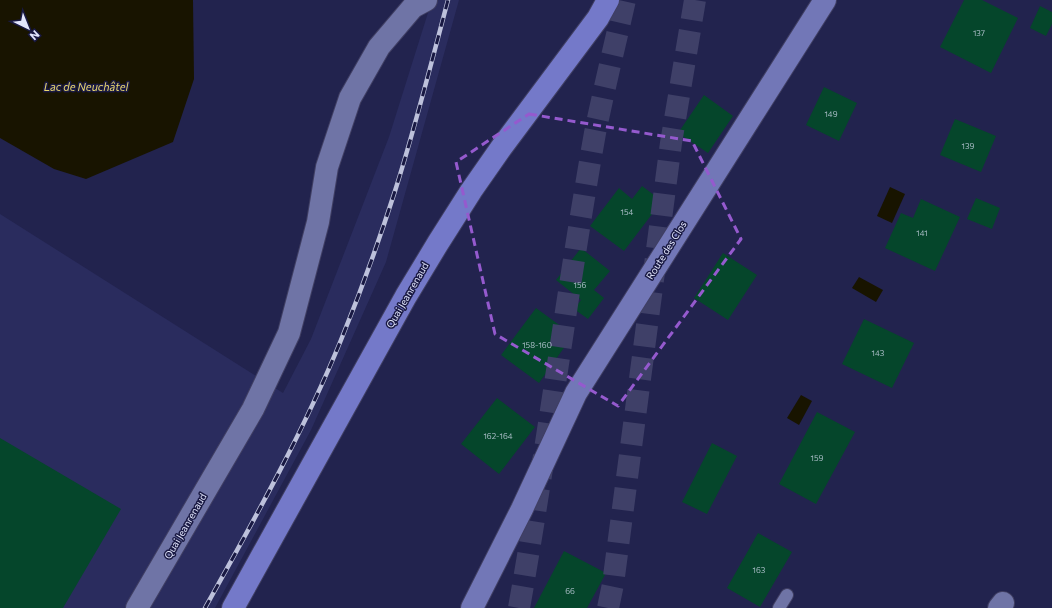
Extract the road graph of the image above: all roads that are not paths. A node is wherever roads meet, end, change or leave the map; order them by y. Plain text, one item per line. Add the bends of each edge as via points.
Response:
1 (608, 0) edge
2 (825, 0) edge
3 (420, 3) edge
4 (787, 594) dead end
5 (137, 608) edge
6 (234, 608) edge
7 (472, 608) edge
8 (779, 608) edge

1 - 6 main road, Quai Jeanrenaud via 598,18 501,148 438,243 402,303
2 - 7 street, Route des Clos via 576,393
3 - 5 street, Quai Jeanrenaud via 378,47 350,98 327,167 318,222 288,333 253,409
4 - 8 lane

